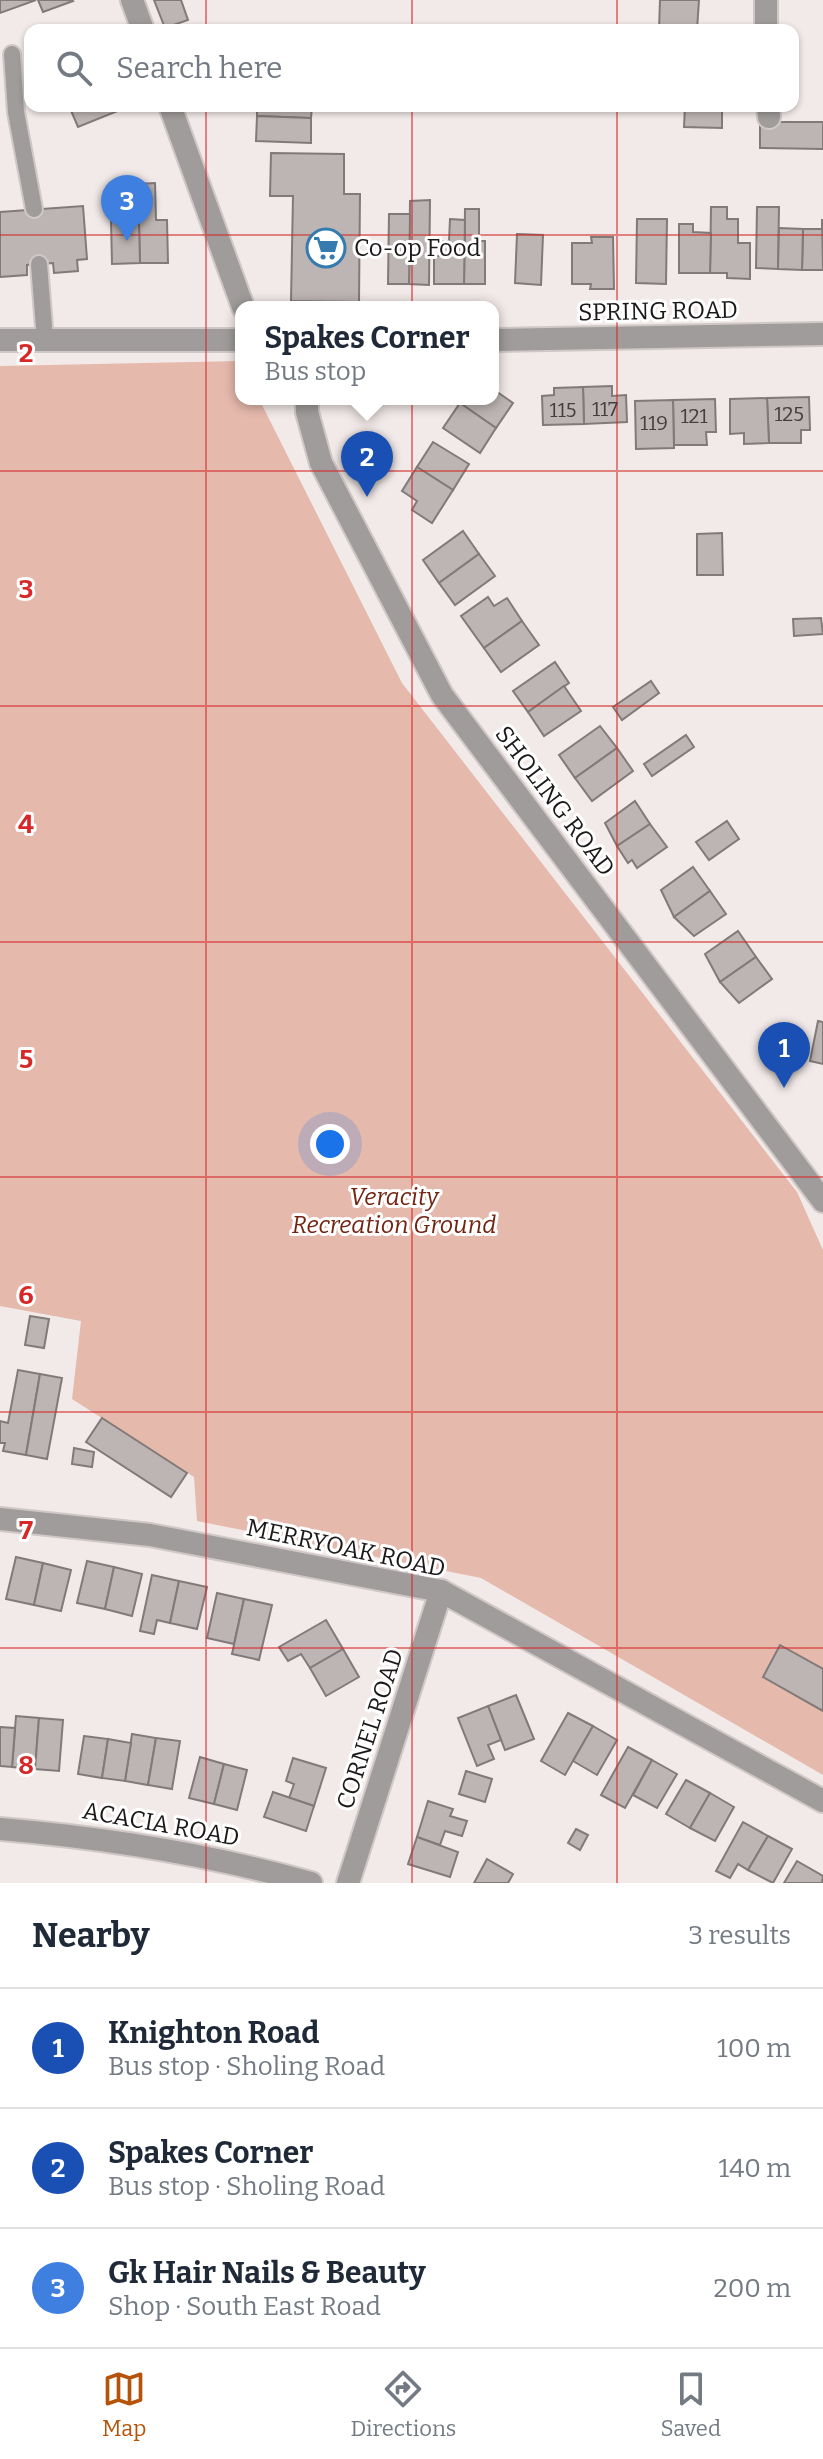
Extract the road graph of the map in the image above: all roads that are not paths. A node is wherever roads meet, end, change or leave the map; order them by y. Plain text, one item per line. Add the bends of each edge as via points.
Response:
1 (132, 0) edge
2 (766, 0) edge
3 (141, 24) edge
4 (766, 24) edge
5 (12, 54) dead end
6 (7, 80) edge
7 (172, 112) edge
8 (34, 209) dead end
9 (39, 264) dead end
10 (241, 301) edge
11 (823, 334) edge
12 (0, 340) edge
13 (45, 340) junction
14 (235, 340) edge
15 (499, 340) edge
16 (307, 405) edge
17 (821, 1193) edge
18 (0, 1519) edge
19 (441, 1591) junction
20 (823, 1801) edge
21 (0, 1829) edge
22 (311, 1883) edge
23 (348, 1883) edge

1 - 3 street
2 - 4 street
5 - 6 lane
6 - 8 lane
7 - 10 street
9 - 13 lane
11 - 15 street, SPRING ROAD
12 - 13 street
13 - 14 street
16 - 17 street, SHOLING ROAD via 321,463 442,695
18 - 19 street, MERRYOAK ROAD via 150,1535
19 - 20 street, MERRYOAK ROAD
19 - 23 street, CORNEL ROAD
21 - 22 street, ACACIA ROAD via 107,1838 225,1859

